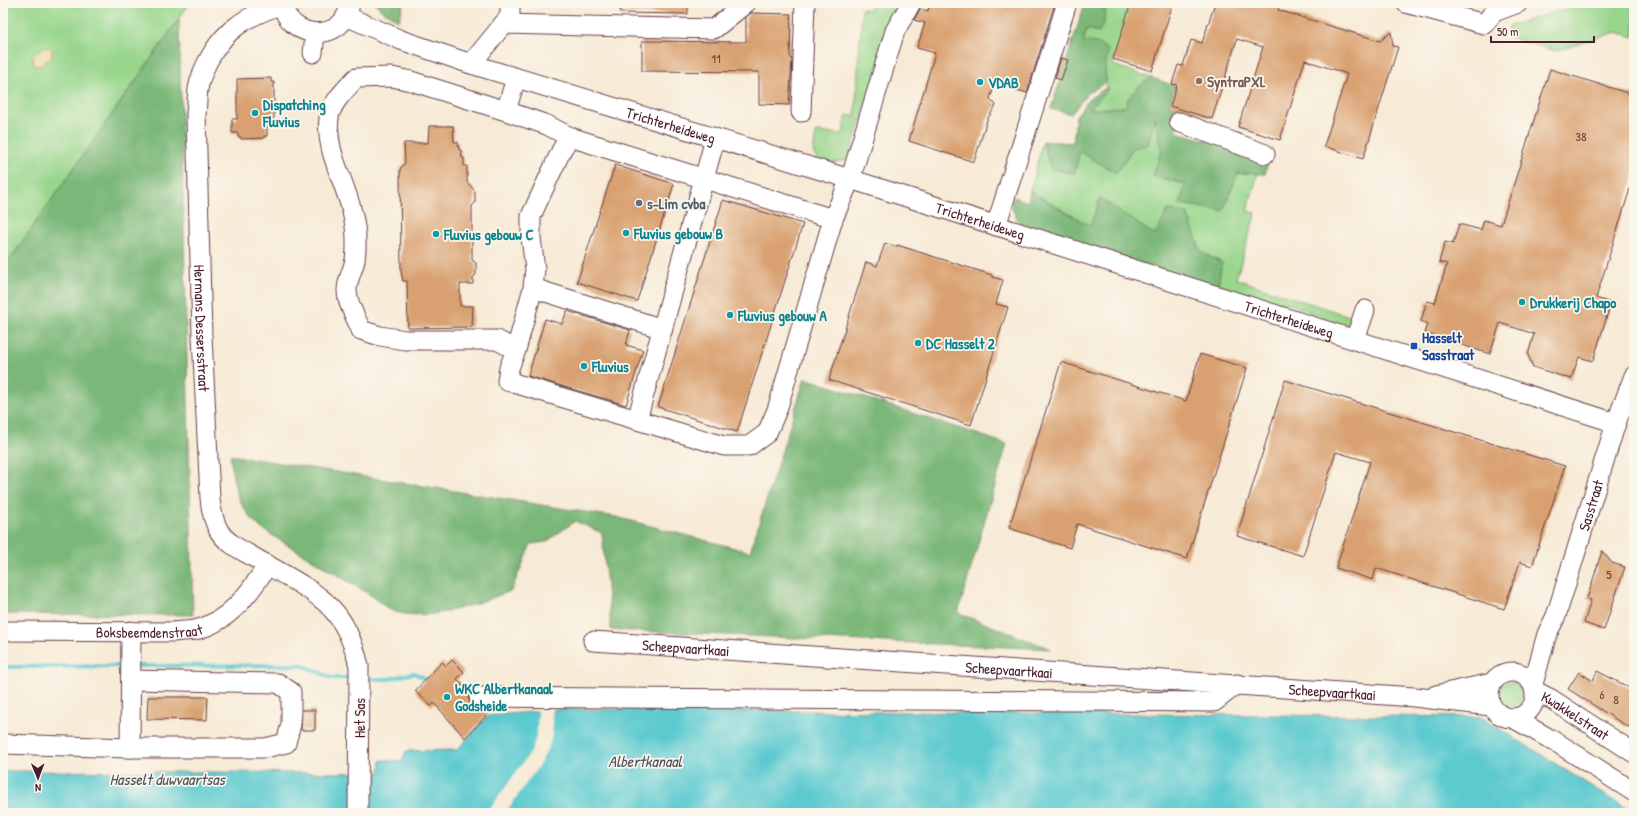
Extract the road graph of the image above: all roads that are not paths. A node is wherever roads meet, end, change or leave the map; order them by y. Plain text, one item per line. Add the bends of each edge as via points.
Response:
1 (510, 3) edge
2 (746, 3) edge
3 (805, 3) edge
4 (911, 3) edge
5 (1067, 3) edge
6 (1406, 3) edge
7 (1518, 3) edge
8 (282, 4) edge
9 (348, 10) edge
10 (503, 24) junction
11 (315, 33) junction
12 (313, 54) dead end
13 (471, 64) junction
14 (516, 78) junction
15 (506, 111) junction
16 (801, 112) dead end
17 (1179, 122) dead end
18 (570, 137) junction
19 (715, 139) junction
20 (1265, 154) dead end
21 (850, 179) junction
22 (704, 180) junction
23 (832, 219) junction
24 (996, 226) junction
25 (533, 288) junction
26 (1365, 310) dead end
27 (663, 329) junction
28 (1355, 340) junction
29 (516, 350) junction
30 (1634, 376) edge
31 (637, 420) junction
32 (1616, 423) junction
33 (267, 566) junction
34 (345, 626) joint
35 (3, 630) edge
36 (131, 631) junction
37 (1547, 634) junction
38 (593, 641) dead end
39 (1513, 671) junction
40 (130, 680) junction
41 (1492, 682) junction
42 (1237, 684) junction
43 (1534, 694) junction
44 (479, 698) dead end
45 (1425, 698) junction
46 (1491, 706) junction
47 (1513, 718) junction
48 (3, 744) edge
49 (1559, 744) junction
50 (130, 748) junction
51 (1634, 753) edge
52 (1634, 792) edge
53 (358, 813) edge

1 - 10 street via 510,16
2 - 10 street via 714,29
3 - 16 street
4 - 21 street via 895,31
5 - 24 street
6 - 7 street via 1484,24 1494,12
8 - 11 street via 286,16 293,25
8 - 33 street, Hermans Dessersstraat via 236,26 219,44 206,64 198,88 196,114 202,336 211,509 220,532 232,544
9 - 11 street via 338,26
9 - 13 street, Trichterheideweg via 401,40
10 - 13 street
11 - 12 street
13 - 14 street, Trichterheideweg
14 - 15 street
14 - 19 street, Trichterheideweg
15 - 18 street
15 - 29 street via 411,80 356,78 336,102 329,116 328,136 352,211 356,236 355,260 347,289 350,306 362,330 405,340 497,340
17 - 20 street
18 - 22 street
18 - 25 street via 531,216 535,269
19 - 21 street, Trichterheideweg
19 - 22 street
21 - 23 street
21 - 24 street, Trichterheideweg
22 - 23 street
22 - 27 street
23 - 31 street via 777,410 767,433 749,446 724,446
24 - 28 street, Trichterheideweg
25 - 27 street
25 - 29 street
26 - 28 street
27 - 31 street
28 - 32 street, Trichterheideweg
29 - 31 street via 507,381
30 - 32 street, Sasstraat
32 - 37 street, Sasstraat via 1556,616
33 - 34 street, Hermans Dessersstraat via 314,593 331,608
33 - 36 street, Boksbeemdenstraat via 251,592 234,610 213,622 195,630
34 - 53 street, Het Sas via 356,651 359,666
35 - 36 street, Boksbeemdenstraat
36 - 40 street
37 - 39 street, Sasstraat
37 - 43 street, Sasstraat
38 - 42 street, Scheepvaartkaai
39 - 41 street via 1498,676
39 - 43 street via 1524,674
40 - 50 street
40 - 50 street via 278,683 291,692 291,724 286,743 265,748
41 - 45 street, Scheepvaartkaai
41 - 46 street via 1488,698
42 - 44 street via 1214,702
42 - 45 street, Scheepvaartkaai
43 - 47 street via 1524,715
43 - 49 street
43 - 51 street, Kwakkelstraat via 1551,699
45 - 46 street, Scheepvaartkaai
46 - 47 street via 1506,718
47 - 49 street
48 - 50 street
49 - 52 street

